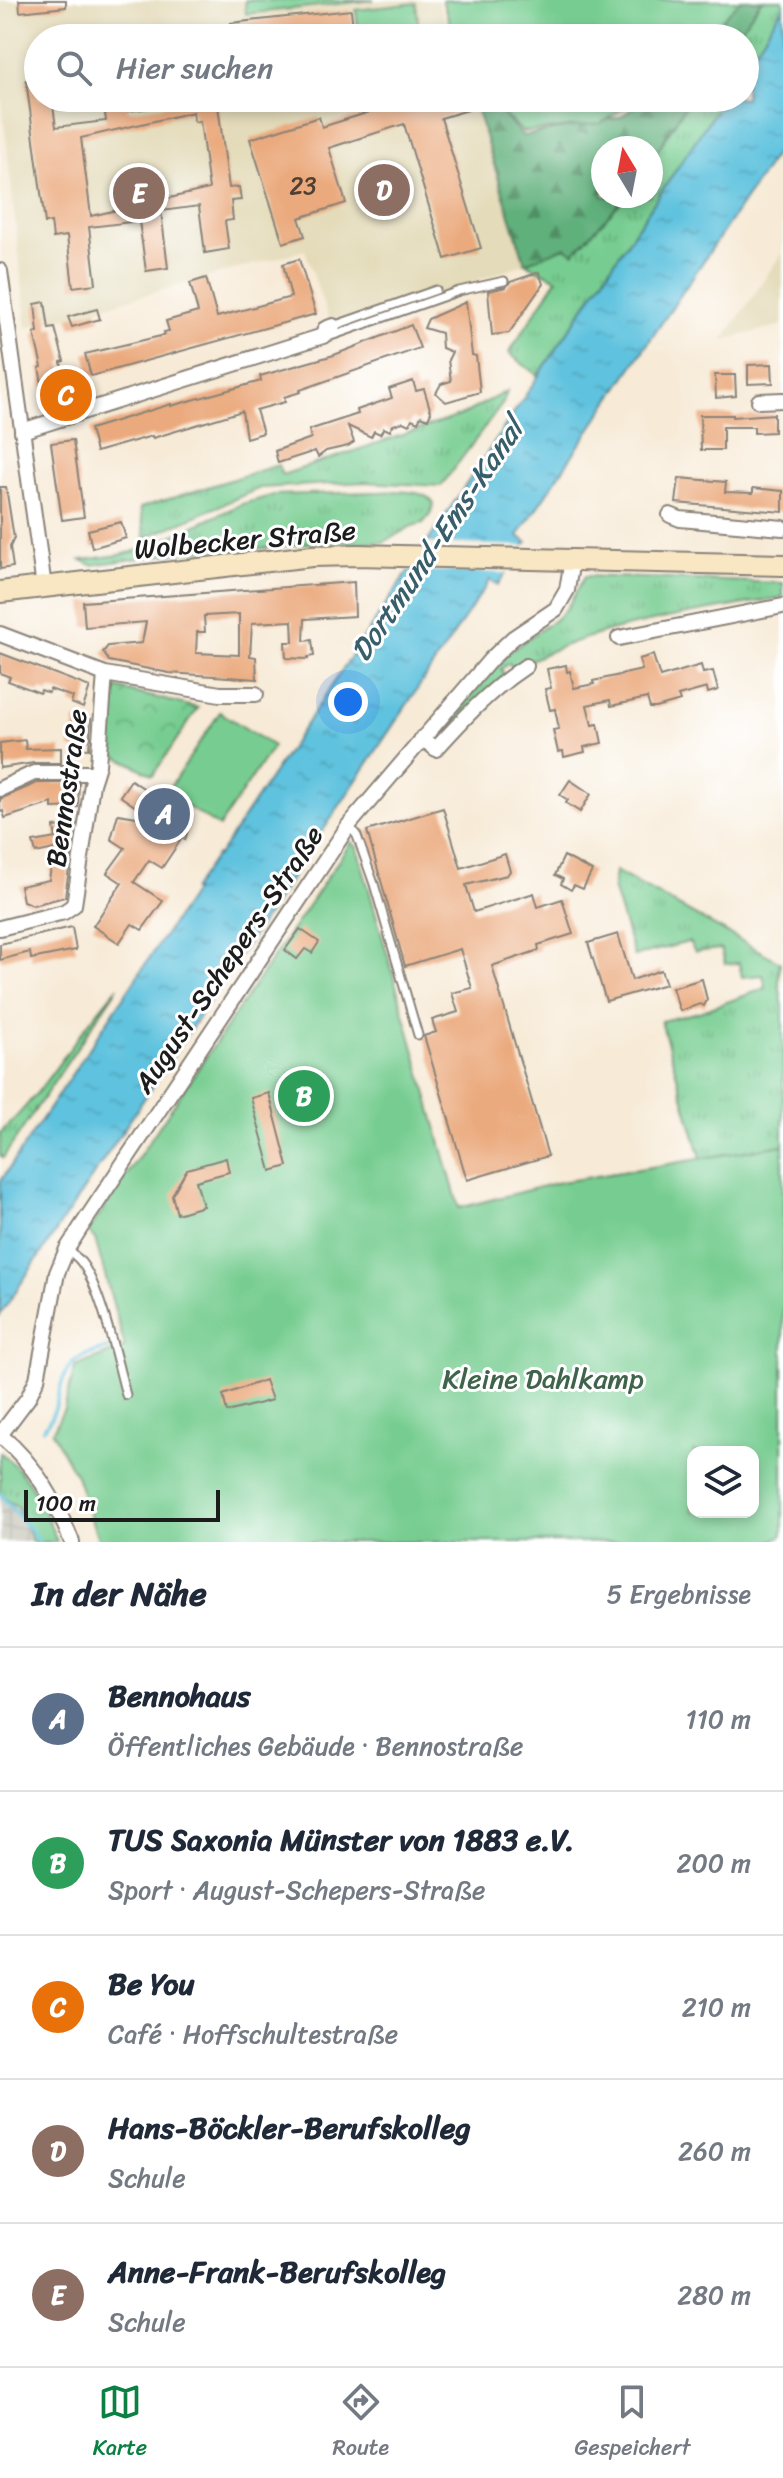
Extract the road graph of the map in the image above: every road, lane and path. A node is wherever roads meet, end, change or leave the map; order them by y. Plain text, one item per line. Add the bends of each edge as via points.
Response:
1 (0, 271) edge
2 (504, 281) dead end
3 (436, 290) dead end
4 (328, 331) junction
5 (783, 400) edge
6 (759, 401) dead end
7 (22, 431) junction
8 (670, 515) dead end
9 (783, 528) edge
10 (572, 560) junction
11 (783, 565) edge
12 (44, 587) junction
13 (0, 592) edge
14 (783, 606) edge
15 (0, 634) edge
16 (619, 638) dead end
17 (526, 666) dead end
18 (105, 674) junction
19 (256, 694) dead end
20 (422, 738) junction
21 (95, 773) junction
22 (0, 789) edge
23 (349, 825) junction
24 (0, 928) edge
25 (418, 1035) dead end
26 (67, 1249) junction
27 (126, 1395) dead end
28 (0, 1435) edge
29 (72, 1542) edge

1 - 7 street
2 - 4 lane via 459,291 331,336
3 - 4 lane
4 - 7 street
5 - 6 street
7 - 12 street
8 - 9 street
10 - 11 main road, Wolbecker Straße
10 - 12 main road, Wolbecker Straße via 312,556
10 - 20 street, August-Schepers-Straße via 567,590 556,609 504,646
12 - 13 main road, Wolbecker Straße
14 - 16 street
15 - 18 street
17 - 20 street via 480,701 436,749
18 - 19 street via 220,694
18 - 21 street, Bennostraße
20 - 23 street, August-Schepers-Straße
21 - 22 street via 34,773
21 - 24 street, Bennostraße via 72,908
23 - 25 lane via 374,884
23 - 26 street, August-Schepers-Straße
26 - 27 lane via 90,1276
26 - 28 street, August-Schepers-Straße via 57,1273 37,1379
28 - 29 street via 33,1468

